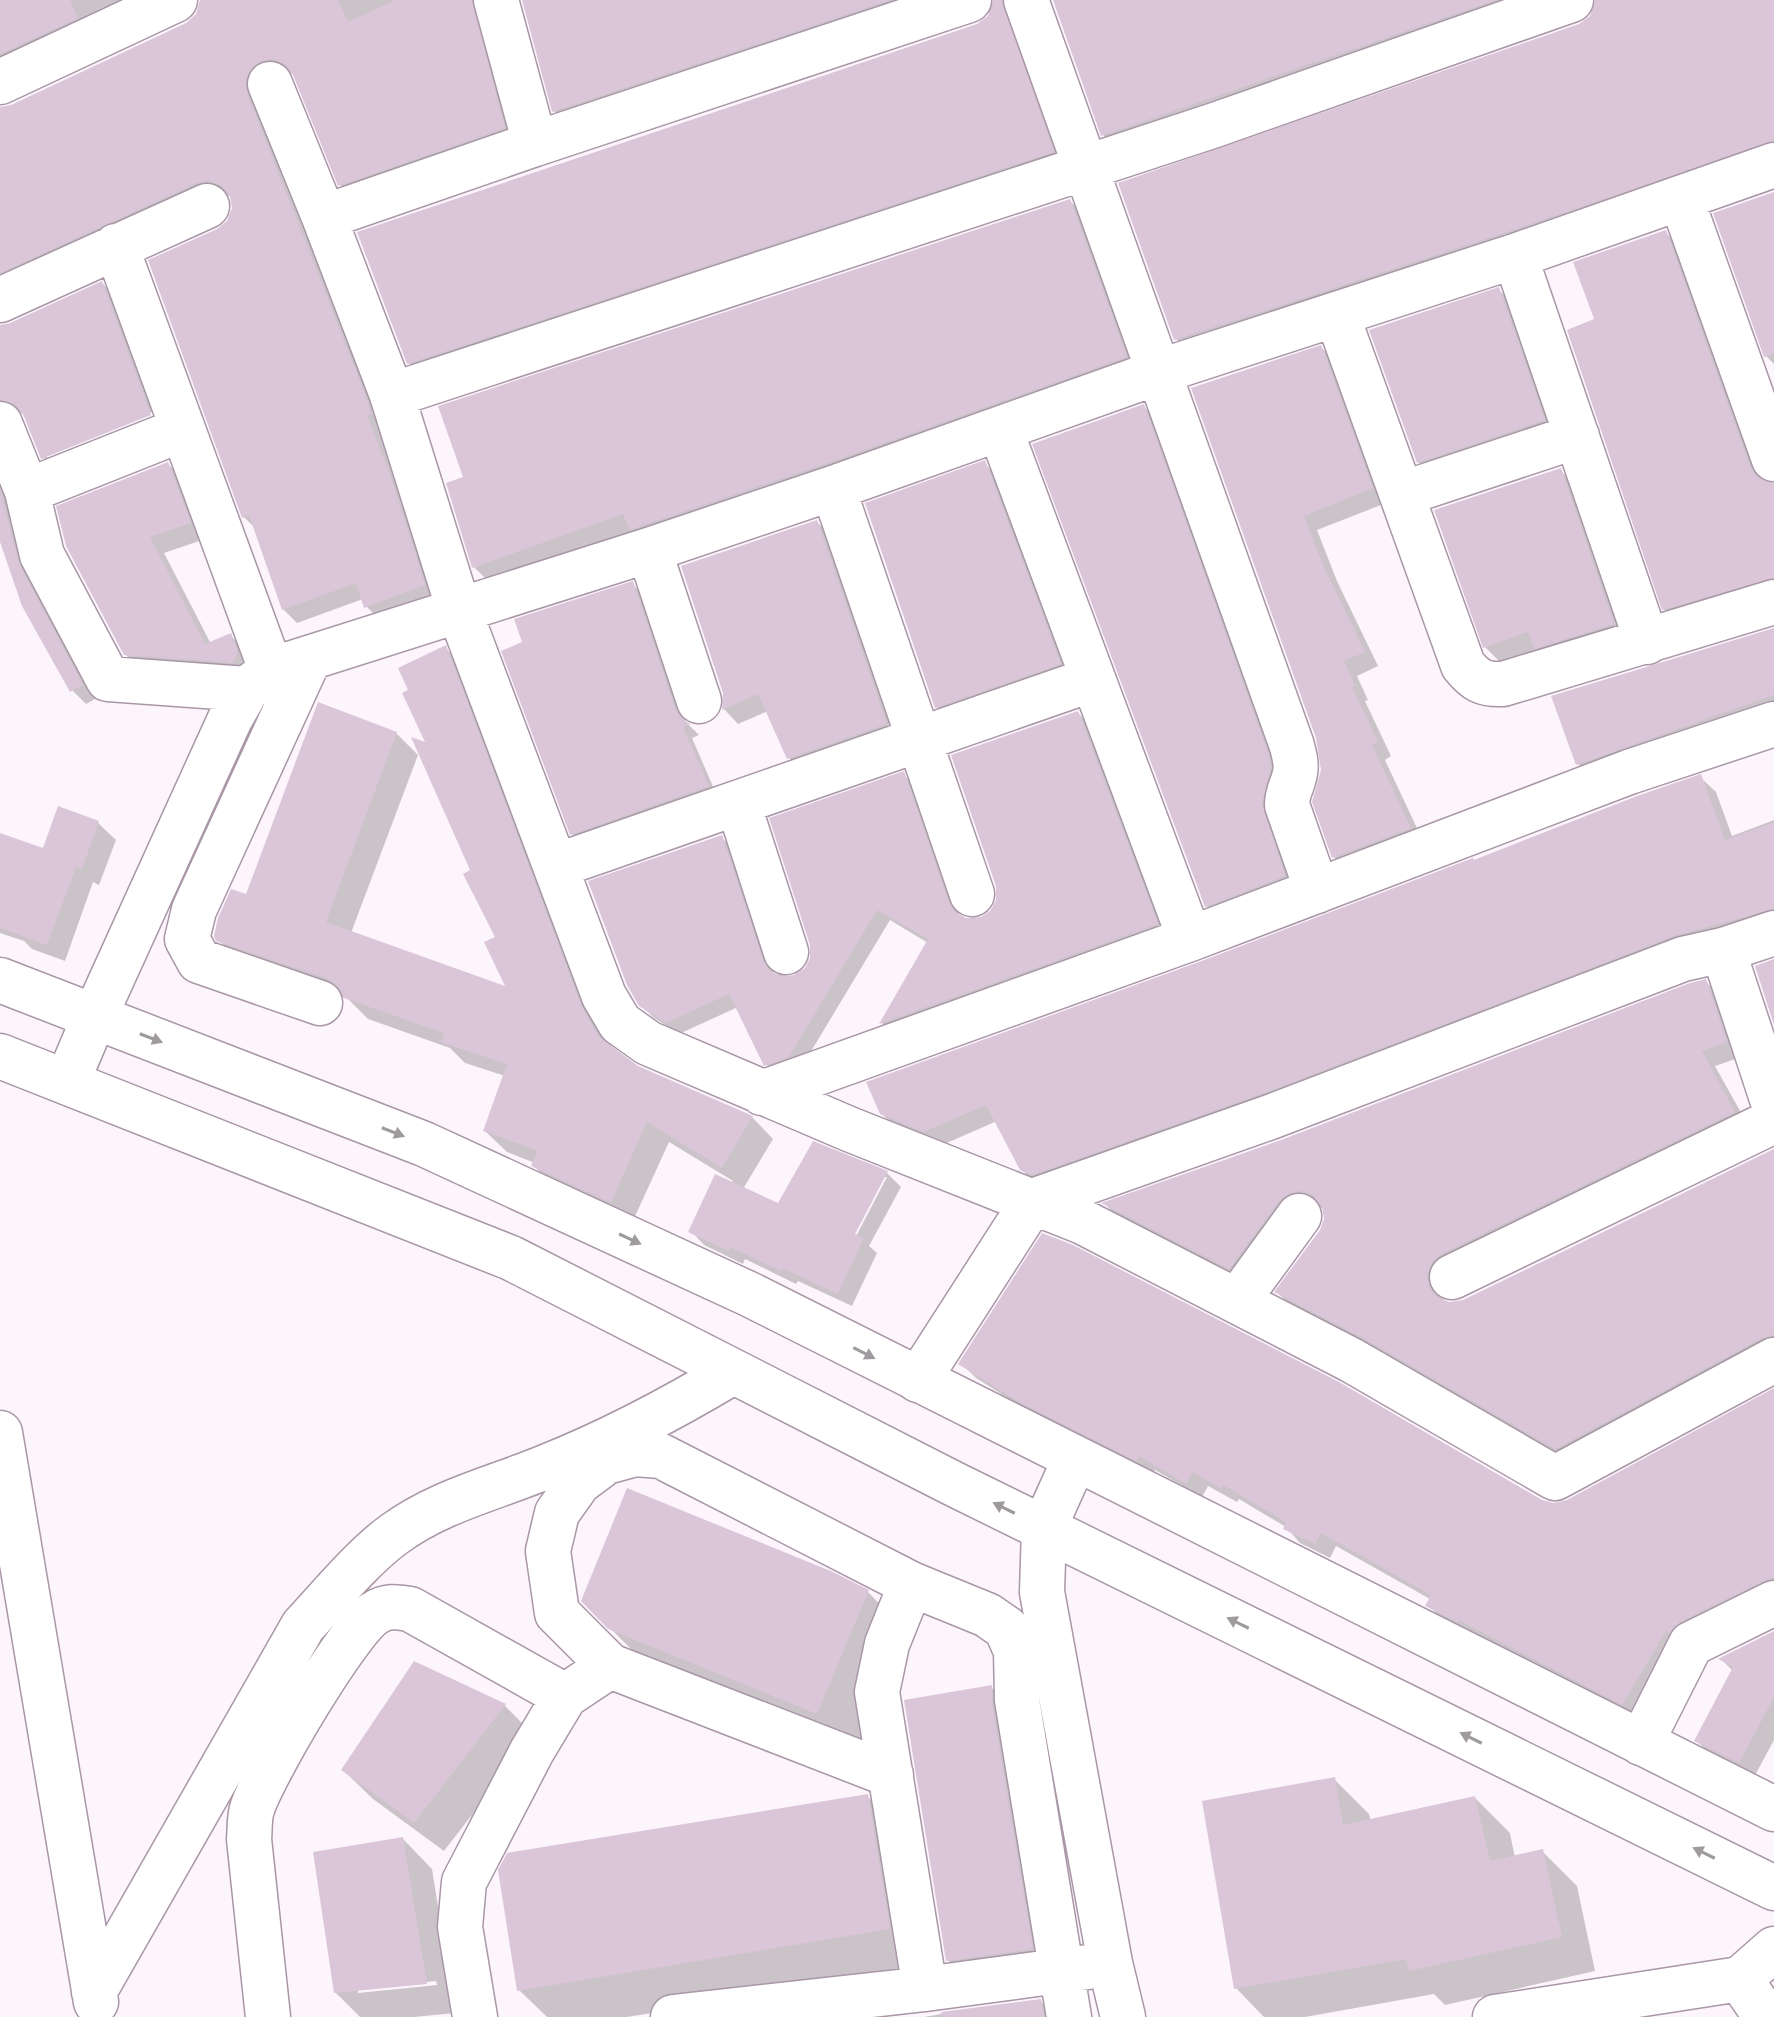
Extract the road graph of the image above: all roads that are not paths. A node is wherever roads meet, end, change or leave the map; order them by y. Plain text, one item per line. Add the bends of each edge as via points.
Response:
1 (175, 0) edge
2 (496, 0) edge
3 (969, 0) edge
4 (1026, 0) edge
5 (1571, 0) edge
6 (0, 82) edge
7 (270, 84) dead end
8 (535, 144) junction
9 (1774, 165) edge
10 (1085, 168) junction
11 (1681, 198) junction
12 (207, 206) dead end
13 (324, 217) junction
14 (116, 246) junction
15 (1515, 256) junction
16 (0, 300) edge
17 (1337, 315) junction
18 (1158, 372) junction
19 (392, 395) junction
20 (0, 424) edge
21 (183, 429) junction
22 (1000, 429) junction
23 (1577, 436) junction
24 (1774, 459) edge
25 (833, 488) junction
26 (27, 491) junction
27 (1402, 494) junction
28 (649, 550) junction
29 (1774, 602) edge
30 (459, 610) junction
31 (1647, 642) junction
32 (276, 673) junction
33 (1093, 679) junction
34 (699, 701) dead end
35 (1774, 724) edge
36 (919, 740) junction
37 (738, 803) junction
38 (556, 866) junction
39 (1317, 891) junction
40 (972, 894) dead end
41 (1774, 933) edge
42 (1190, 939) junction
43 (1723, 950) junction
44 (786, 952) dead end
45 (0, 980) edge
46 (320, 1003) dead end
47 (95, 1016) junction
48 (0, 1056) edge
49 (67, 1082) junction
50 (762, 1093) junction
51 (1774, 1105) edge
52 (1774, 1121) edge
53 (1033, 1201) junction
54 (1299, 1216) dead end
55 (1452, 1277) dead end
56 (1237, 1301) junction
57 (1774, 1360) edge
58 (733, 1372) junction
59 (918, 1380) junction
60 (0, 1433) edge
61 (1075, 1459) junction
62 (1044, 1528) junction
63 (911, 1584) junction
64 (1774, 1603) edge
65 (610, 1666) junction
66 (565, 1696) junction
67 (1641, 1743) junction
68 (891, 1775) junction
69 (1774, 1809) edge
70 (1774, 1888) edge
71 (1774, 1949) edge
72 (1110, 1963) junction
73 (1061, 1970) junction
74 (1740, 1979) junction
75 (925, 1989) junction
76 (96, 2004) edge
77 (1559, 2012) edge
78 (719, 2014) edge
79 (268, 2017) edge
80 (475, 2017) edge
81 (673, 2017) edge
82 (1069, 2017) edge
83 (1123, 2017) edge
84 (1495, 2017) edge
85 (1766, 2017) edge

1 - 6 street
2 - 8 street
3 - 8 street
4 - 10 street
5 - 10 street
7 - 13 street
8 - 13 street
9 - 11 street
10 - 18 street
10 - 19 street
11 - 15 street
11 - 24 street
12 - 14 street
13 - 19 street
14 - 16 street
14 - 21 street
15 - 17 street
15 - 23 street
17 - 18 street
17 - 27 street
18 - 22 street
18 - 39 street via 1292,746 1296,765 1287,805
19 - 30 street
20 - 26 street
21 - 26 street
21 - 32 street
22 - 25 street
22 - 33 street
23 - 27 street
23 - 31 street
25 - 28 street
25 - 36 street
26 - 32 street via 42,555 108,679
27 - 31 street via 1463,665 1485,685
28 - 30 street
28 - 34 street
29 - 31 street
30 - 32 street
30 - 38 street
32 - 46 street via 187,939 199,961
32 - 47 street via 224,733
33 - 36 street
33 - 42 street
35 - 39 street via 1629,772
36 - 37 street
36 - 40 street
37 - 38 street
37 - 44 street
38 - 50 street via 604,996 620,1023 648,1043
39 - 42 street
41 - 43 street
42 - 50 street
43 - 51 street
43 - 53 street via 1683,959 1273,1116
45 - 47 street
47 - 49 street
47 -> 59 street via 424,1144 751,1295
48 - 49 street
49 - 58 street via 511,1258
50 - 53 street
52 - 55 street
53 - 56 street
53 - 59 street
54 - 56 street
56 - 57 street via 1555,1478
62 -> 58 street
58 - 76 street via 676,1406 544,1468 453,1500 392,1535 351,1575 303,1626
59 - 61 street
60 - 76 street
61 - 62 street
61 - 67 street
70 -> 62 street
62 - 72 street via 1042,1592
63 - 65 street via 661,1456 620,1458 579,1482 557,1513 548,1551 557,1613
63 - 68 street via 887,1644 877,1692
63 - 73 street via 987,1615 1006,1628 1016,1651 1017,1700
64 - 67 street via 1691,1644
65 - 66 street
65 - 68 street
66 - 79 street via 410,1609 393,1606 374,1613 332,1666 251,1811 249,1839
66 - 80 street via 464,1882 460,1927
67 - 69 street
68 - 75 street
71 - 74 street
72 - 73 street
72 - 83 street
73 - 75 street
73 - 82 street
74 - 77 street
74 - 85 street
75 - 78 street
77 - 84 street
78 - 81 street

